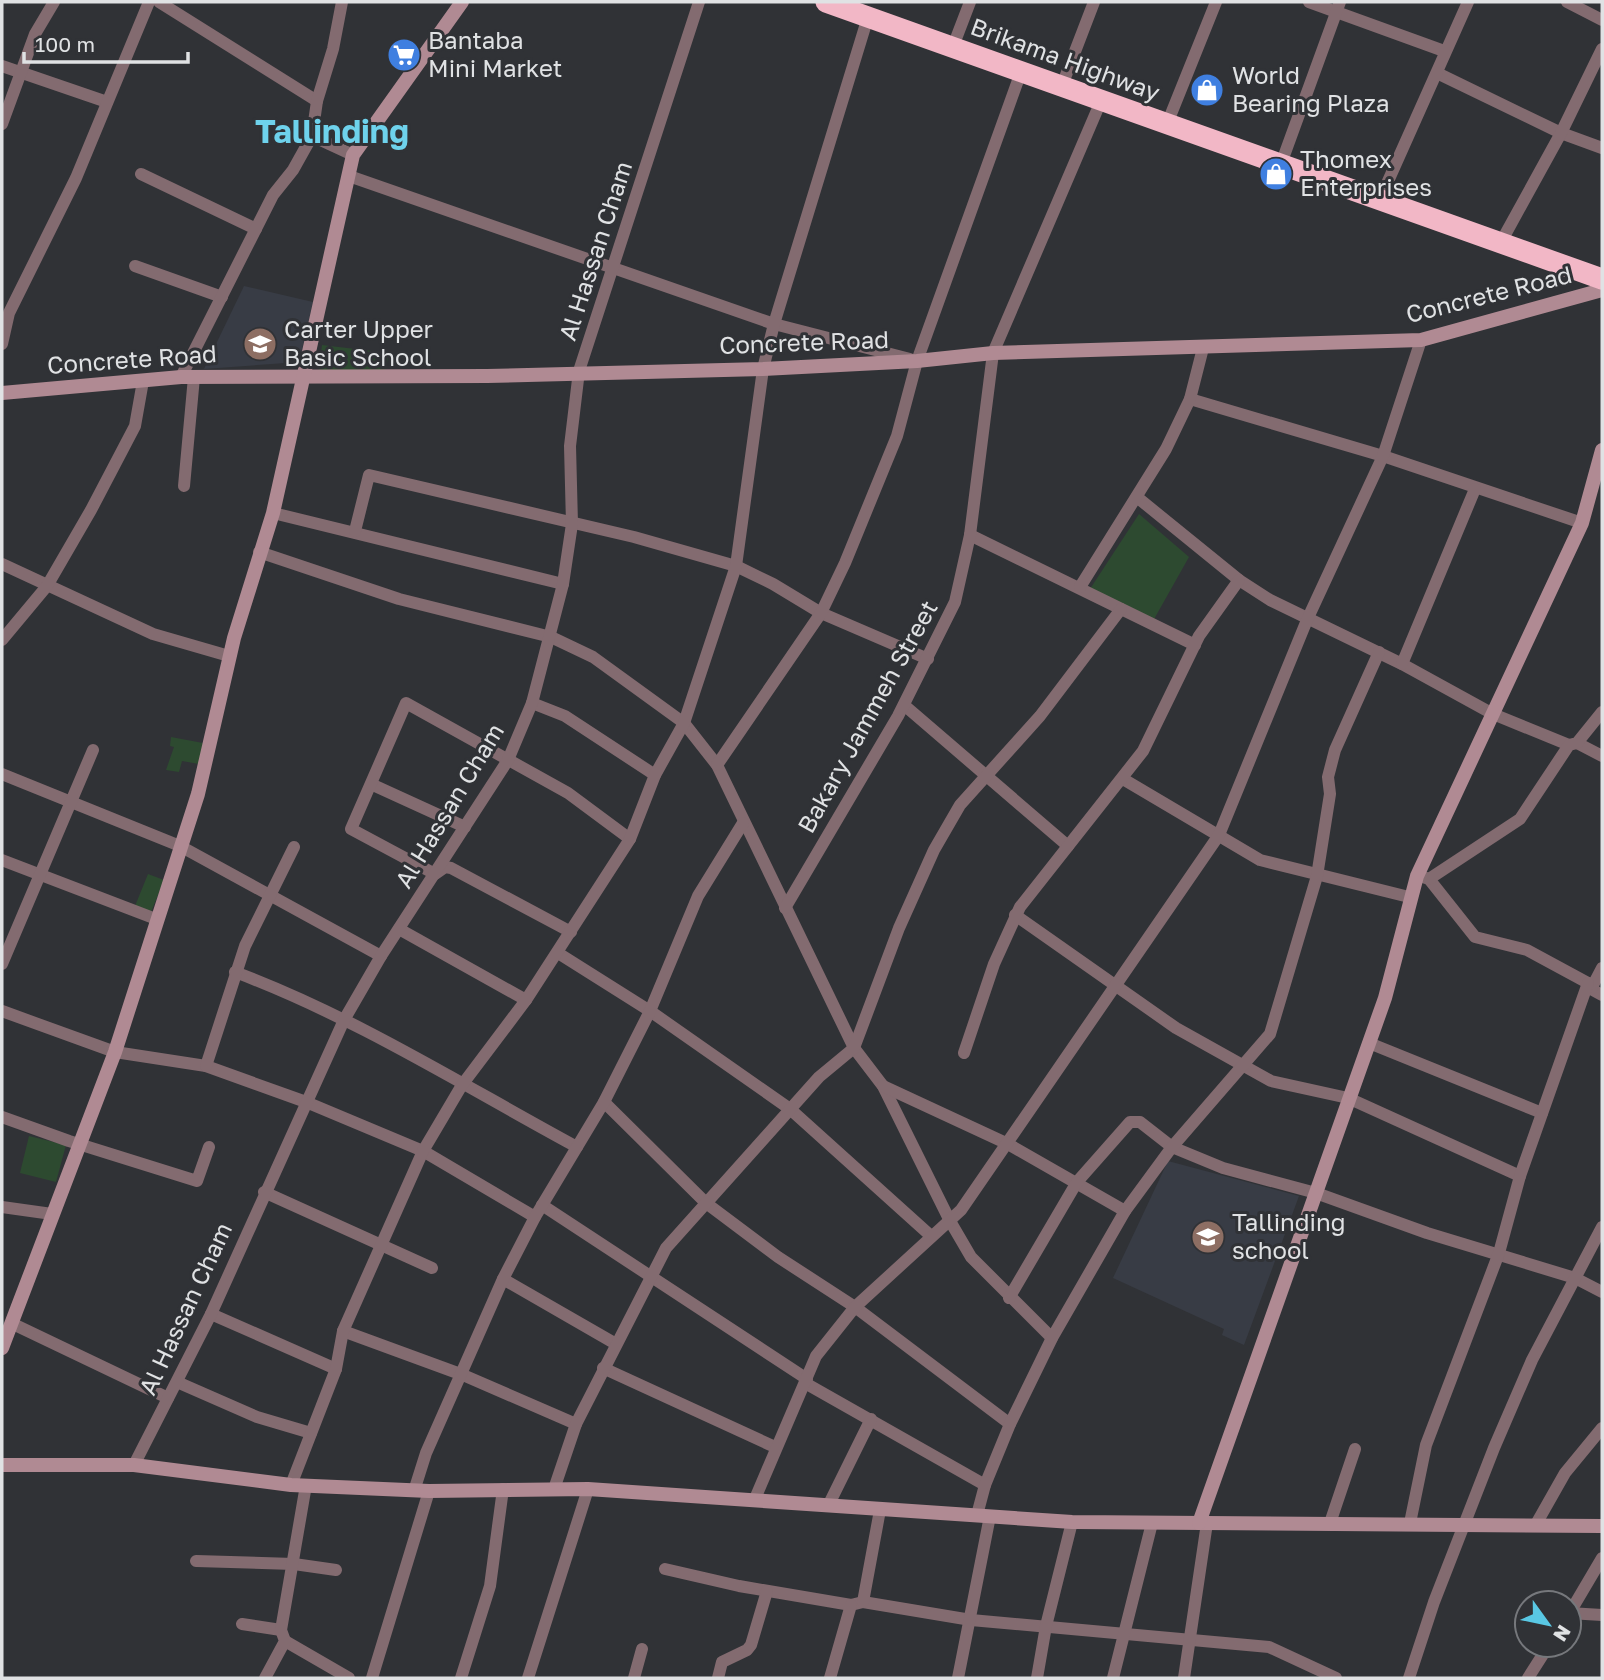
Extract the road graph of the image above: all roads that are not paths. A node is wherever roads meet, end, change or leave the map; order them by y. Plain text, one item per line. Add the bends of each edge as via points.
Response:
1 (54, 2) edge
2 (149, 2) edge
3 (159, 2) edge
4 (342, 2) edge
5 (462, 2) edge
6 (699, 2) edge
7 (826, 2) edge
8 (970, 2) edge
9 (1094, 2) edge
10 (1216, 2) edge
11 (1309, 2) edge
12 (1468, 2) edge
13 (1567, 2) edge
14 (1338, 6) edge
15 (864, 9) edge
16 (1602, 20) edge
17 (957, 36) junction
18 (1602, 49) edge
19 (1444, 51) junction
20 (2, 66) edge
21 (20, 72) junction
22 (1021, 72) junction
23 (1437, 73) junction
24 (1066, 75) junction
25 (317, 101) junction
26 (1101, 101) junction
27 (107, 102) junction
28 (1171, 114) junction
29 (2, 124) edge
30 (1561, 133) junction
31 (312, 136) junction
32 (1602, 148) edge
33 (1285, 153) junction
34 (353, 155) junction
35 (141, 174) dead end
36 (349, 176) junction
37 (1385, 188) junction
38 (256, 229) junction
39 (1506, 233) junction
40 (135, 266) dead end
41 (613, 267) junction
42 (1602, 268) edge
43 (1602, 279) edge
44 (1602, 290) edge
45 (222, 297) junction
46 (774, 324) junction
47 (1421, 340) junction
48 (2, 344) edge
49 (1203, 348) junction
50 (993, 353) junction
51 (917, 361) junction
52 (763, 369) junction
53 (579, 371) junction
54 (304, 374) junction
55 (188, 377) junction
56 (143, 381) junction
57 (2, 393) edge
58 (1191, 399) junction
59 (1602, 450) edge
60 (1383, 456) junction
61 (184, 486) dead end
62 (1475, 489) junction
63 (1138, 498) junction
64 (273, 513) junction
65 (1582, 523) junction
66 (572, 524) junction
67 (355, 531) junction
68 (970, 536) junction
69 (259, 552) junction
70 (2, 564) edge
71 (736, 566) junction
72 (1239, 580) junction
73 (563, 584) junction
74 (47, 586) junction
75 (1080, 587) junction
76 (1121, 609) junction
77 (821, 613) junction
78 (1307, 620) junction
79 (551, 637) junction
80 (2, 640) edge
81 (1195, 645) junction
82 (1378, 652) junction
83 (229, 656) junction
84 (928, 659) junction
85 (1402, 664) junction
86 (532, 703) junction
87 (904, 705) junction
88 (1602, 712) edge
89 (1493, 714) junction
90 (684, 723) junction
91 (1573, 744) junction
92 (93, 750) dead end
93 (1602, 756) edge
94 (508, 760) junction
95 (717, 765) junction
96 (2, 774) edge
97 (655, 775) junction
98 (985, 775) junction
99 (1123, 779) junction
100 (373, 785) junction
101 (71, 803) junction
102 (743, 822) junction
103 (465, 827) junction
104 (1219, 835) junction
105 (630, 839) junction
106 (180, 846) junction
107 (1068, 846) junction
108 (294, 847) dead end
109 (2, 860) edge
110 (435, 874) junction
111 (37, 876) junction
112 (1317, 876) junction
113 (1423, 877) junction
114 (268, 894) junction
115 (1409, 897) junction
116 (785, 908) junction
117 (1015, 915) junction
118 (156, 919) junction
119 (399, 929) junction
120 (571, 932) junction
121 (558, 953) junction
122 (381, 956) junction
123 (2, 964) edge
124 (1602, 968) edge
125 (235, 972) junction
126 (1116, 988) junction
127 (1594, 989) edge
128 (526, 1000) junction
129 (2, 1011) edge
130 (650, 1011) junction
131 (344, 1020) junction
132 (1369, 1043) junction
133 (854, 1048) junction
134 (116, 1052) junction
135 (964, 1053) dead end
136 (1240, 1065) junction
137 (206, 1066) junction
138 (462, 1085) junction
139 (883, 1086) junction
140 (1348, 1098) junction
141 (306, 1101) junction
142 (604, 1102) junction
143 (790, 1109) junction
144 (1542, 1112) junction
145 (2, 1116) edge
146 (82, 1144) junction
147 (1008, 1144) junction
148 (209, 1147) dead end
149 (577, 1147) junction
150 (1172, 1147) junction
151 (423, 1150) junction
152 (1520, 1176) junction
153 (1077, 1182) junction
154 (264, 1192) junction
155 (1316, 1193) junction
156 (706, 1203) junction
157 (542, 1205) junction
158 (2, 1207) edge
159 (1125, 1211) junction
160 (52, 1214) junction
161 (535, 1217) junction
162 (950, 1221) junction
163 (1602, 1227) edge
164 (931, 1236) junction
165 (379, 1246) junction
166 (1499, 1253) junction
167 (432, 1268) dead end
168 (650, 1276) junction
169 (1574, 1278) junction
170 (503, 1279) junction
171 (1602, 1292) edge
172 (1009, 1298) junction
173 (855, 1307) junction
174 (211, 1314) junction
175 (11, 1323) junction
176 (343, 1331) junction
177 (1052, 1338) junction
178 (616, 1344) junction
179 (2, 1348) edge
180 (603, 1368) junction
181 (336, 1369) junction
182 (463, 1375) junction
183 (806, 1381) junction
184 (177, 1382) junction
185 (168, 1398) junction
186 (872, 1419) junction
187 (576, 1424) junction
188 (1010, 1424) junction
189 (1602, 1428) edge
190 (311, 1433) junction
191 (775, 1447) junction
192 (1355, 1449) dead end
193 (2, 1465) edge
194 (134, 1465) junction
195 (291, 1485) junction
196 (306, 1485) junction
197 (985, 1485) junction
198 (503, 1489) junction
199 (554, 1489) junction
200 (588, 1489) junction
201 (422, 1491) junction
202 (754, 1501) junction
203 (828, 1506) junction
204 (880, 1510) junction
205 (984, 1516) junction
206 (1072, 1522) junction
207 (1152, 1523) junction
208 (1203, 1523) junction
209 (1330, 1523) junction
210 (1410, 1523) junction
211 (1465, 1525) junction
212 (1602, 1525) edge
213 (1535, 1526) junction
214 (1602, 1558) edge
215 (196, 1561) dead end
216 (294, 1564) junction
217 (665, 1569) dead end
218 (336, 1570) dead end
219 (1583, 1590) edge
220 (766, 1591) junction
221 (857, 1603) junction
222 (1583, 1614) edge
223 (1602, 1615) edge
224 (971, 1620) junction
225 (242, 1624) dead end
226 (1046, 1626) junction
227 (1124, 1633) junction
228 (283, 1636) junction
229 (1190, 1639) junction
230 (642, 1649) dead end
231 (1540, 1659) edge
232 (265, 1678) edge
233 (349, 1678) edge
234 (372, 1678) edge
235 (461, 1678) edge
236 (528, 1678) edge
237 (634, 1678) edge
238 (718, 1678) edge
239 (830, 1678) edge
240 (958, 1678) edge
241 (1037, 1678) edge
242 (1113, 1678) edge
243 (1184, 1678) edge
244 (1336, 1678) edge
245 (1409, 1678) edge
246 (1528, 1678) edge

1 - 21 street
2 - 27 street
3 - 25 street
4 - 25 street
5 - 34 street
6 - 41 street, Al Hassan Cham
7 - 15 highway, Brikama Highway
8 - 17 street
9 - 24 street
10 - 28 street
11 - 14 street
12 - 19 street
13 - 16 street
14 - 19 street
14 - 33 street
15 - 17 highway, Brikama Highway
15 - 22 highway, Brikama Highway
15 - 46 street
17 - 24 highway, Brikama Highway
18 - 30 street
19 - 23 street
20 - 21 street
21 - 27 street
21 - 29 street
22 - 26 highway, Brikama Highway
22 - 51 street
23 - 30 street
23 - 37 street
24 - 28 highway, Brikama Highway
25 - 31 street
26 - 43 highway, Brikama Highway
26 - 50 street, Bakary Jammeh Street
27 - 48 street via 76,178 9,313
28 - 33 highway, Brikama Highway
30 - 32 street
30 - 39 street
31 - 34 street
31 - 38 street
33 - 37 highway, Brikama Highway
34 - 36 street
35 - 38 street
36 - 41 street
36 - 54 street
37 - 39 highway, Brikama Highway
38 - 45 street
39 - 42 highway, Brikama Highway
40 - 45 street
41 - 46 street
41 - 53 street, Al Hassan Cham
44 - 47 street, Concrete Road
45 - 55 street
46 - 51 street
46 - 52 street
47 - 49 street, Concrete Road
47 - 60 street
49 - 50 street, Concrete Road
49 - 58 street
50 - 51 street, Concrete Road
50 - 68 street, Bakary Jammeh Street
51 - 52 street, Concrete Road
51 - 77 street via 897,436
52 - 53 street, Concrete Road
52 - 71 street
53 - 54 street, Concrete Road via 487,376
53 - 66 street, Al Hassan Cham via 570,446
54 - 55 street, Concrete Road
54 - 64 street
55 - 56 street, Concrete Road
55 - 61 street
56 - 57 street, Concrete Road
56 - 74 street via 135,426
58 - 60 street
58 - 63 street
59 - 65 street
60 - 62 street
60 - 78 street
62 - 65 street
62 - 85 street
63 - 72 street
63 - 75 street
64 - 67 street
64 - 69 street
65 - 89 street
66 - 67 street via 369,475
66 - 71 street
66 - 73 street, Al Hassan Cham
67 - 73 street
68 - 75 street
68 - 84 street, Bakary Jammeh Street via 956,602
69 - 79 street via 399,599
69 - 83 street
70 - 74 street
71 - 77 street
71 - 90 street
72 - 78 street
72 - 81 street
73 - 79 street, Al Hassan Cham
74 - 80 street
74 - 83 street via 153,634
75 - 76 street
76 - 81 street
76 - 98 street via 1040,716
77 - 84 street
77 - 95 street
78 - 82 street
78 - 104 street
79 - 86 street, Al Hassan Cham
79 - 90 street via 593,657
81 - 99 street via 1143,751
82 - 85 street
82 - 112 street via 1335,750
83 - 106 street via 198,794
84 - 87 street, Bakary Jammeh Street
85 - 89 street
86 - 94 street, Al Hassan Cham
86 - 97 street via 565,716
87 - 98 street
87 - 116 street, Bakary Jammeh Street
88 - 91 street
89 - 91 street
89 - 113 street
90 - 95 street
90 - 97 street
91 - 93 street
91 - 113 street via 1520,819
92 - 101 street
94 - 100 street via 406,703
94 - 103 street, Al Hassan Cham
94 - 105 street via 568,793
95 - 102 street
96 - 101 street
97 - 105 street
98 - 107 street
98 - 133 street via 960,805 934,850
99 - 104 street
99 - 107 street
100 - 103 street
100 - 110 street via 351,828
101 - 106 street
101 - 111 street
102 - 116 street
102 - 130 street via 698,896
103 - 110 street, Al Hassan Cham
104 - 112 street via 1260,860
104 - 126 street
105 - 120 street
106 - 114 street
106 - 118 street
107 - 117 street
108 - 114 street
109 - 111 street
110 - 119 street, Al Hassan Cham
110 - 120 street via 451,868
111 - 118 street
111 - 123 street
112 - 115 street
112 - 136 street via 1270,1034
113 - 115 street
113 - 127 street via 1475,937 1527,950
114 - 122 street
114 - 125 street
115 - 132 street via 1385,998
116 - 133 street
117 - 126 street
117 - 135 street
118 - 134 street
119 - 122 street, Al Hassan Cham
119 - 128 street
120 - 121 street
121 - 128 street
121 - 130 street
122 - 131 street, Al Hassan Cham
124 - 127 street
125 - 131 street
125 - 137 street
126 - 136 street
126 - 147 street
127 - 144 street
128 - 138 street
129 - 134 street
130 - 142 street
130 - 143 street
131 - 138 street
131 - 141 street, Al Hassan Cham
132 - 140 street
132 - 144 street
133 - 139 street
133 - 143 street
134 - 137 street
134 - 146 street
136 - 140 street via 1271,1081
136 - 150 street
137 - 141 street
138 - 149 street
138 - 151 street
139 - 147 street
139 - 162 street
140 - 152 street
140 - 155 street
141 - 151 street
141 - 154 street, Al Hassan Cham
142 - 149 street
142 - 156 street
143 - 156 street
143 - 164 street
144 - 152 street
145 - 146 street
146 - 148 street via 197,1181
146 - 160 street
147 - 153 street
147 - 162 street
149 - 157 street
150 - 153 street via 1140,1122 1130,1122
150 - 155 street via 1223,1168
150 - 159 street
151 - 161 street
151 - 165 street
152 - 166 street
153 - 159 street
153 - 172 street
154 - 165 street
154 - 174 street, Al Hassan Cham
155 - 166 street
155 - 208 street
156 - 168 street via 666,1248
156 - 173 street
157 - 161 street
157 - 168 street
158 - 160 street
159 - 177 street
160 - 175 street
161 - 170 street
162 - 164 street
162 - 172 street via 971,1257
163 - 169 street
164 - 173 street
165 - 167 street
165 - 176 street
166 - 169 street
166 - 210 street via 1426,1444
168 - 178 street
168 - 183 street
169 - 171 street
169 - 211 street via 1532,1360
170 - 178 street
170 - 182 street
172 - 177 street
173 - 183 street via 817,1356
173 - 188 street
174 - 181 street
174 - 184 street, Al Hassan Cham
175 - 179 street
175 - 185 street
176 - 181 street
176 - 182 street
177 - 188 street
178 - 180 street
180 - 187 street
180 - 191 street
181 - 190 street
182 - 187 street
182 - 201 street via 426,1454
183 - 186 street
183 - 191 street
184 - 185 street, Al Hassan Cham
184 - 190 street via 257,1417
185 - 194 street, Al Hassan Cham
186 - 197 street
186 - 203 street
187 - 199 street
188 - 197 street
189 - 213 street via 1565,1472
190 - 195 street
191 - 202 street
192 - 209 street
193 - 194 street
194 - 195 street
195 - 196 street
196 - 201 street
196 - 216 street
197 - 205 street
198 - 199 street
198 - 201 street
198 - 235 street via 490,1586
199 - 200 street
200 - 202 street
200 - 236 street
201 - 234 street
202 - 203 street
203 - 204 street
204 - 205 street
204 - 221 street
205 - 206 street
205 - 224 street
206 - 207 street
206 - 226 street
207 - 208 street
207 - 227 street
208 - 209 street
208 - 229 street
209 - 210 street
210 - 211 street
211 - 213 street
211 - 245 street
212 - 213 street
214 - 219 street
215 - 216 street
216 - 218 street
216 - 228 street
217 - 220 street
220 - 221 street
220 - 238 street via 751,1645 722,1662
221 - 224 street
221 - 239 street
222 - 223 street
224 - 226 street
224 - 240 street
225 - 228 street
226 - 227 street
226 - 241 street
227 - 229 street
227 - 242 street
228 - 232 street
228 - 233 street
229 - 243 street
229 - 244 street via 1269,1647
230 - 237 street
231 - 246 street

